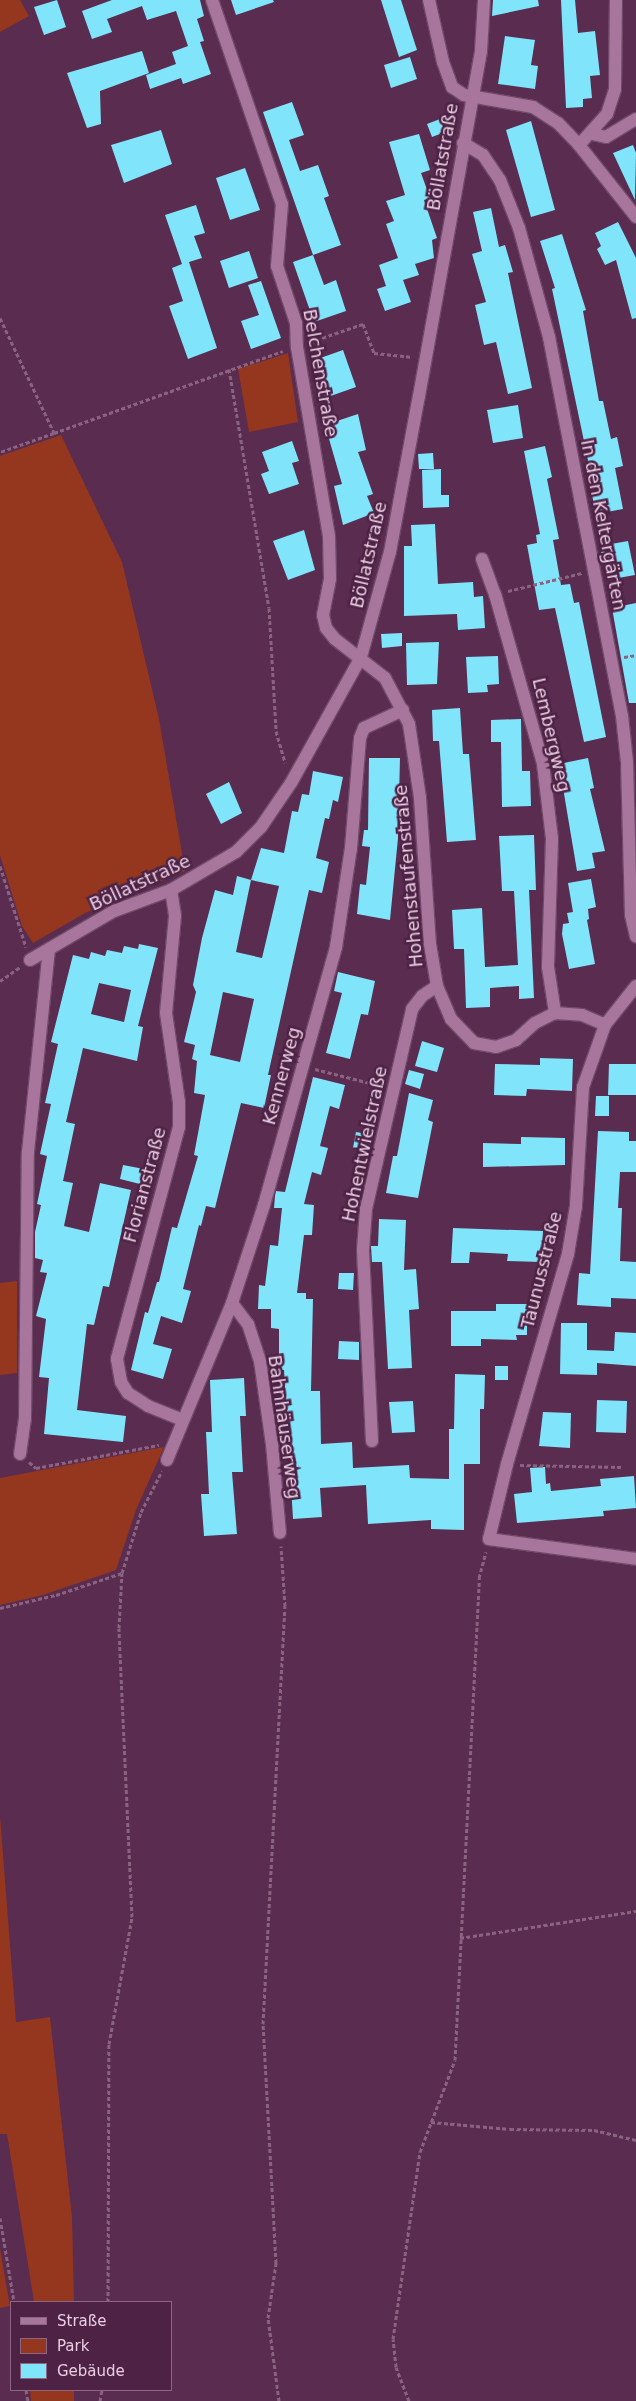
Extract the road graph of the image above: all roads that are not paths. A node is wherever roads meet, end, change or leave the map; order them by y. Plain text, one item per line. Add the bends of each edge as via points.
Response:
1 (212, 0) edge
2 (429, 0) edge
3 (484, 0) edge
4 (616, 0) edge
5 (472, 96) junction
6 (636, 119) edge
7 (592, 134) junction
8 (463, 143) junction
9 (580, 145) junction
10 (636, 217) edge
11 (482, 559) dead end
12 (361, 657) junction
13 (403, 710) junction
14 (171, 890) junction
15 (636, 936) edge
16 (49, 949) junction
17 (30, 960) road end
18 (437, 986) junction
19 (636, 986) edge
20 (555, 1013) junction
21 (605, 1026) junction
22 (232, 1303) junction
23 (182, 1420) junction
24 (372, 1441) dead end
25 (20, 1454) road end
26 (167, 1460) road end
27 (280, 1533) road end
28 (636, 1559) edge

1 - 12 street, Belchenstraße via 282,204 277,266 296,323 297,347 329,537 330,579 323,615 326,628 335,639
2 - 5 street via 452,86 457,92
3 - 5 street, Böllatstraße via 481,51
4 - 7 street via 615,89 607,114
5 - 8 street, Böllatstraße
5 - 9 street via 533,107 558,123
6 - 7 street via 606,137
7 - 9 street
8 - 12 street, Böllatstraße via 390,552
8 - 15 street, In den Keltergärten via 490,164 524,245 549,337 627,762 631,915
9 - 10 street
11 - 20 street, Lembergweg via 496,594 539,748 549,801 552,838 548,966
12 - 13 street, Hohenstaufenstraße via 385,678
12 - 14 street, Böllatstraße via 291,783 261,827 236,852
13 - 18 street, Hohenstaufenstraße via 420,798 430,944
13 - 22 street, Kennerweg via 364,728 360,738 351,848 336,947 264,1205
14 - 16 street, Böllatstraße via 114,911
14 - 23 street, Florianstraße via 175,916 166,1013 179,1102 179,1127 117,1358 128,1393 148,1406
16 - 17 street, Böllatstraße
16 - 25 street via 28,1152 25,1419
18 - 20 street, Hohenstaufenstraße via 451,1019 474,1042 496,1047 516,1040 535,1023
18 - 24 street, Hohentwielstraße via 422,996 412,1009 365,1217 364,1268
19 - 21 street, Taunusstraße
20 - 21 street via 582,1015
21 - 28 street, Taunusstraße via 583,1087 576,1206 568,1254 507,1464 489,1539
22 - 23 street, Kennerweg
22 - 27 street, Bahnhäuserweg via 248,1324 260,1361
23 - 26 street, Kennerweg

